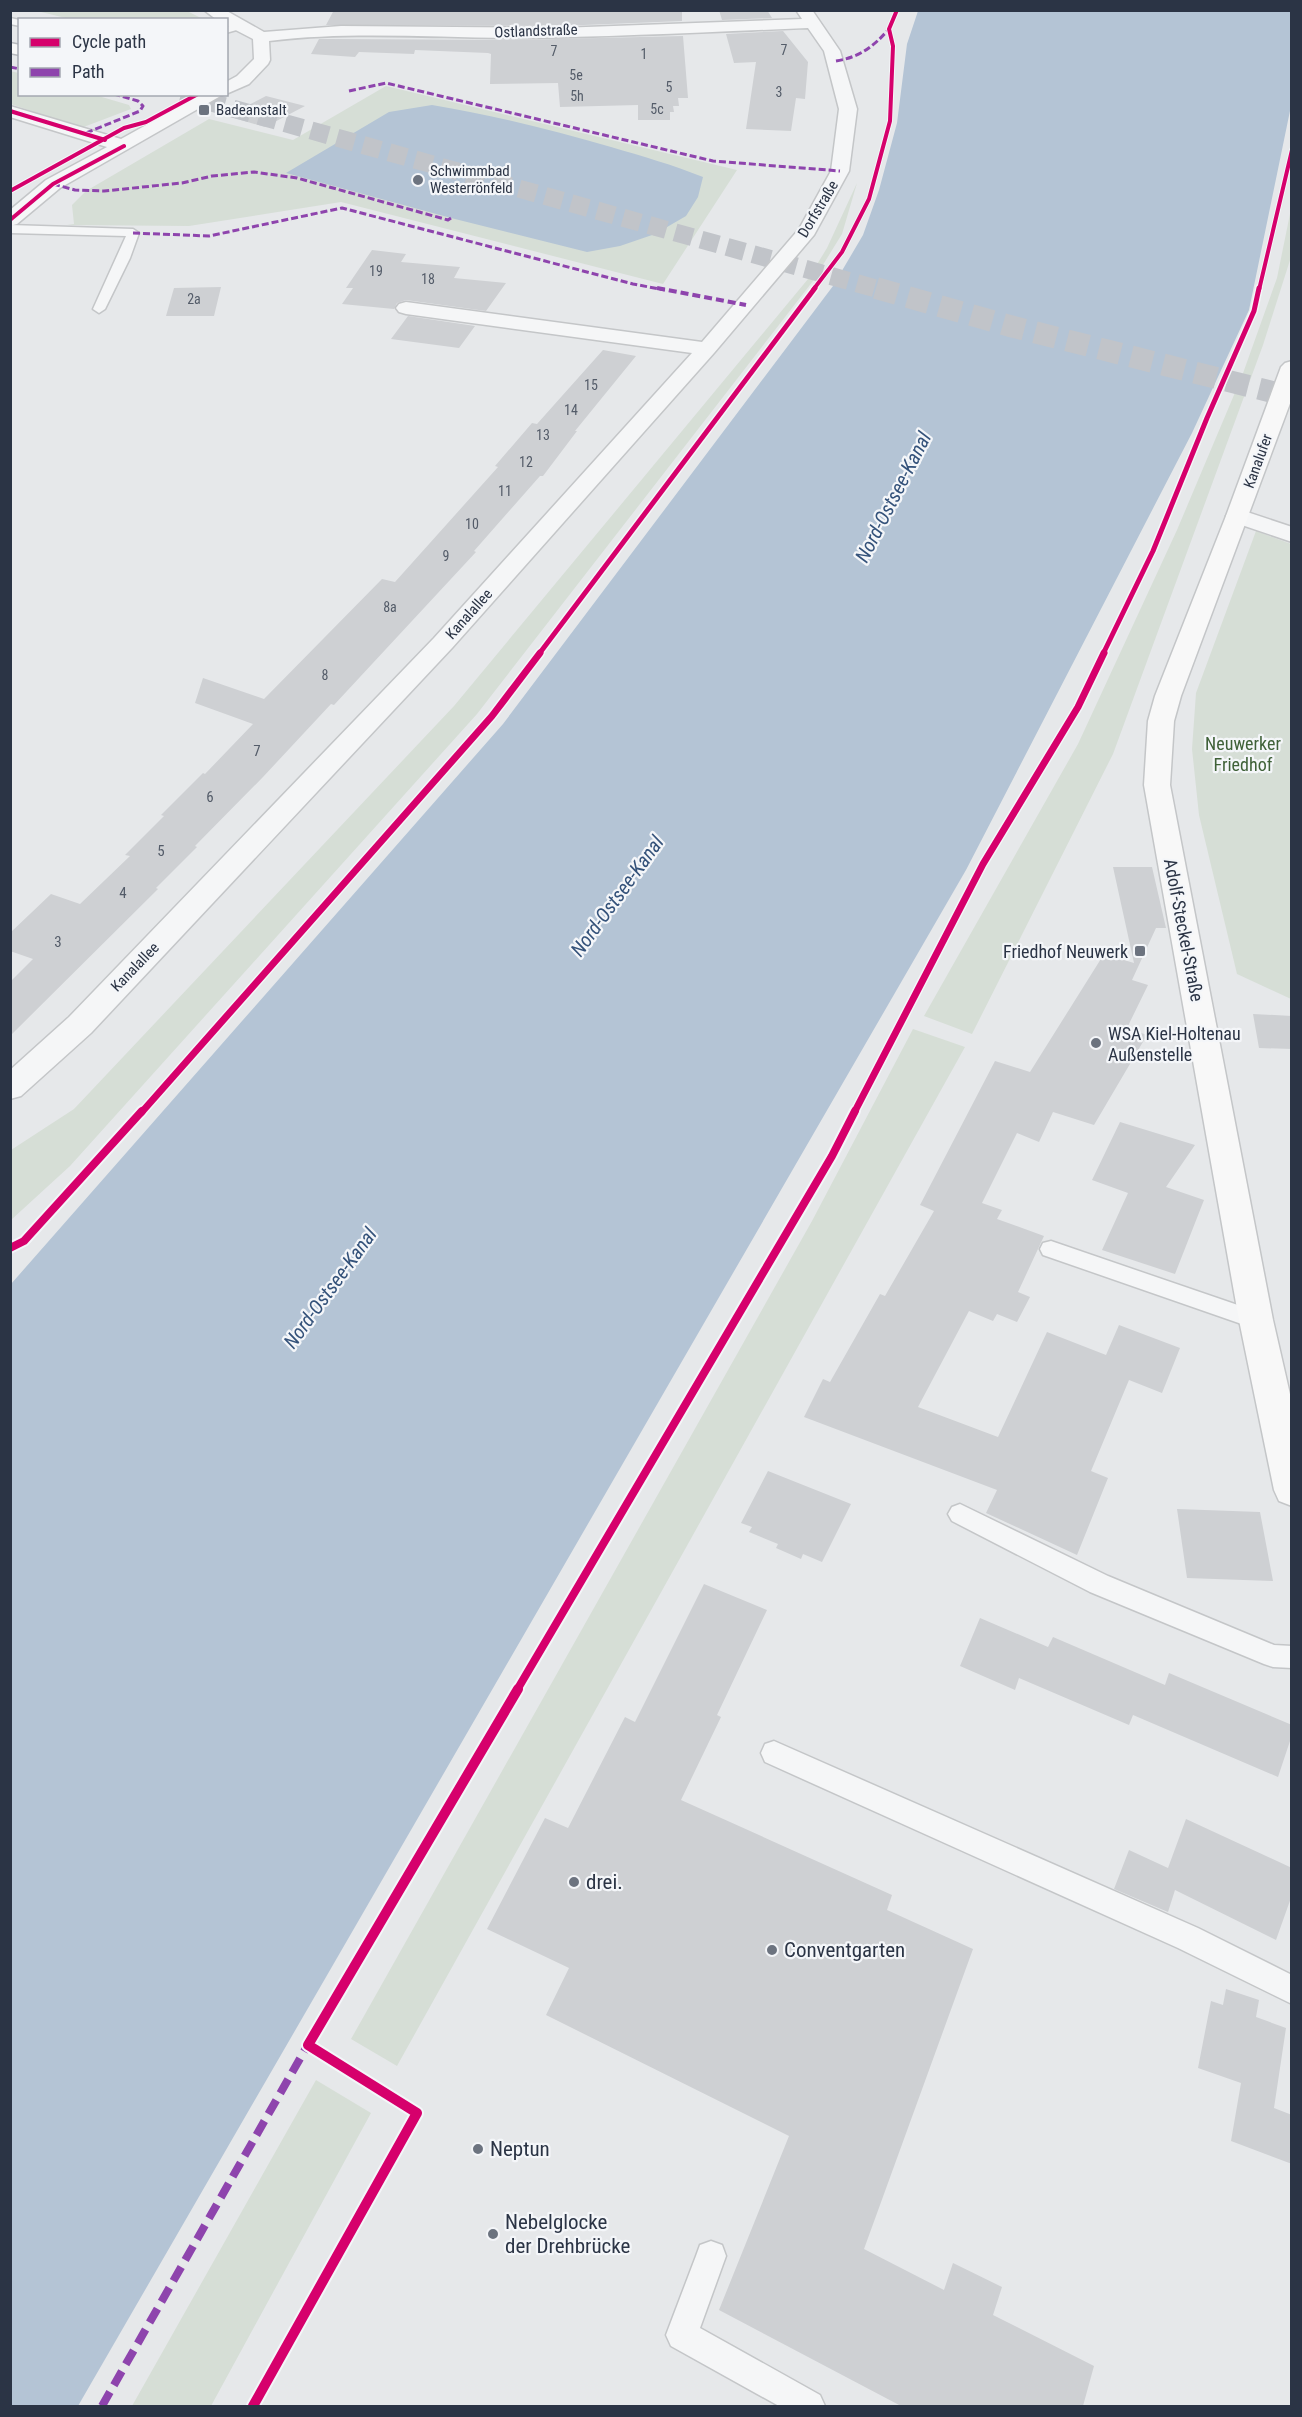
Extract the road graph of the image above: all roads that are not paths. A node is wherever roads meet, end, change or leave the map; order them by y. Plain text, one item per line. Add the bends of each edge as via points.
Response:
1 (212, 10) edge
2 (808, 17) edge
3 (243, 25) junction
4 (228, 29) edge
5 (261, 37) junction
6 (228, 88) edge
7 (212, 96) edge
8 (10, 111) edge
9 (124, 146) junction
10 (10, 220) edge
11 (10, 229) edge
12 (406, 308) dead end
13 (99, 309) dead end
14 (707, 349) junction
15 (1292, 368) edge
16 (1238, 516) junction
17 (1292, 535) edge
18 (1223, 554) joint
19 (10, 1088) edge
20 (1051, 1249) dead end
21 (1257, 1320) junction
22 (1292, 1490) edge
23 (960, 1515) dead end
24 (1292, 1657) edge
25 (774, 1753) dead end
26 (1292, 1990) edge
27 (711, 2256) dead end
28 (809, 2406) edge

1 - 3 street
2 - 5 street, Ostlandstraße via 298,31
2 - 14 street, Dorfstraße via 836,61 848,109 840,171 807,231
3 - 4 lane
3 - 5 street
5 - 6 street via 262,60 243,80
7 - 9 street
8 - 9 street
9 - 10 street via 53,184
11 - 13 lane via 133,233
12 - 14 street
14 - 19 street, Kanalallee via 443,643 80,1025
15 - 16 main road, Kanalufer
16 - 17 street
16 - 18 main road, Kanalufer
18 - 21 main road, Adolf-Steckel-Straße via 1167,696 1161,722 1157,785
20 - 21 lane
21 - 22 main road, Adolf-Steckel-Straße
23 - 24 lane via 1099,1584 1273,1656
25 - 26 lane via 1188,1938
27 - 28 lane via 682,2335

